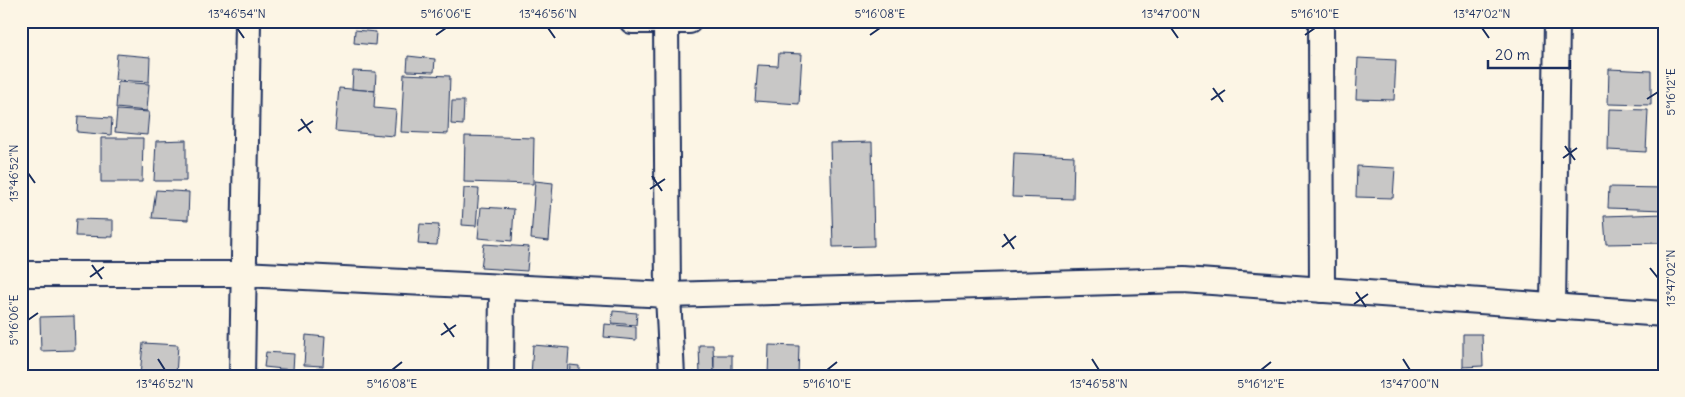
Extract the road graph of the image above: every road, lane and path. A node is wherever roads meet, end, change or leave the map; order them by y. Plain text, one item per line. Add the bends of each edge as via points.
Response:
1 (248, 21) edge
2 (632, 21) edge
3 (689, 21) edge
4 (1321, 21) edge
5 (1557, 21) edge
6 (666, 22) edge
7 (21, 274) edge
8 (244, 274) junction
9 (502, 286) junction
10 (1322, 290) junction
11 (668, 295) junction
12 (1553, 307) junction
13 (1664, 314) edge
14 (242, 376) edge
15 (501, 376) edge
16 (672, 376) edge

1 - 8 street
2 - 6 street
3 - 6 street
4 - 10 street
5 - 12 street
6 - 11 street
7 - 8 street
8 - 9 street
8 - 14 street
9 - 11 street
9 - 15 street
10 - 11 street via 1184,280
10 - 12 street
11 - 16 street
12 - 13 street

